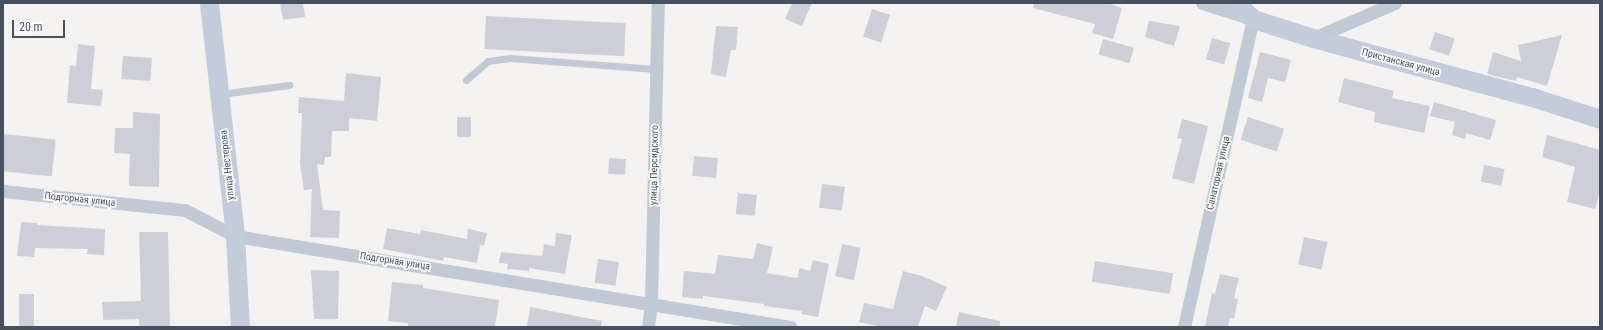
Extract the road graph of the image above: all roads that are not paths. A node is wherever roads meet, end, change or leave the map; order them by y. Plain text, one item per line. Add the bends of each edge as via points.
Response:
1 (209, 3) edge
2 (658, 3) edge
3 (1202, 3) edge
4 (1236, 3) edge
5 (1395, 3) edge
6 (1253, 19) junction
7 (1313, 38) junction
8 (656, 69) junction
9 (466, 80) dead end
10 (289, 85) dead end
11 (219, 94) junction
12 (1600, 118) edge
13 (3, 191) edge
14 (235, 236) junction
15 (651, 302) junction
16 (240, 327) edge
17 (648, 327) edge
18 (791, 327) edge
19 (1184, 327) edge

1 - 11 street, улица Нестерова
2 - 8 street, улица Персидского
3 - 6 street, Пристанская улица
4 - 6 street
5 - 7 street
6 - 7 street, Пристанская улица
6 - 19 street, Санаторная улица
7 - 12 street, Пристанская улица via 1532,96
8 - 9 lane via 510,58 488,61
8 - 15 street, улица Персидского
10 - 11 lane
11 - 14 street, улица Нестерова
13 - 14 street, Подгорная улица via 185,210
14 - 15 street, Подгорная улица
14 - 16 street, улица Нестерова
15 - 17 street, улица Персидского
15 - 18 street, Подгорная улица

